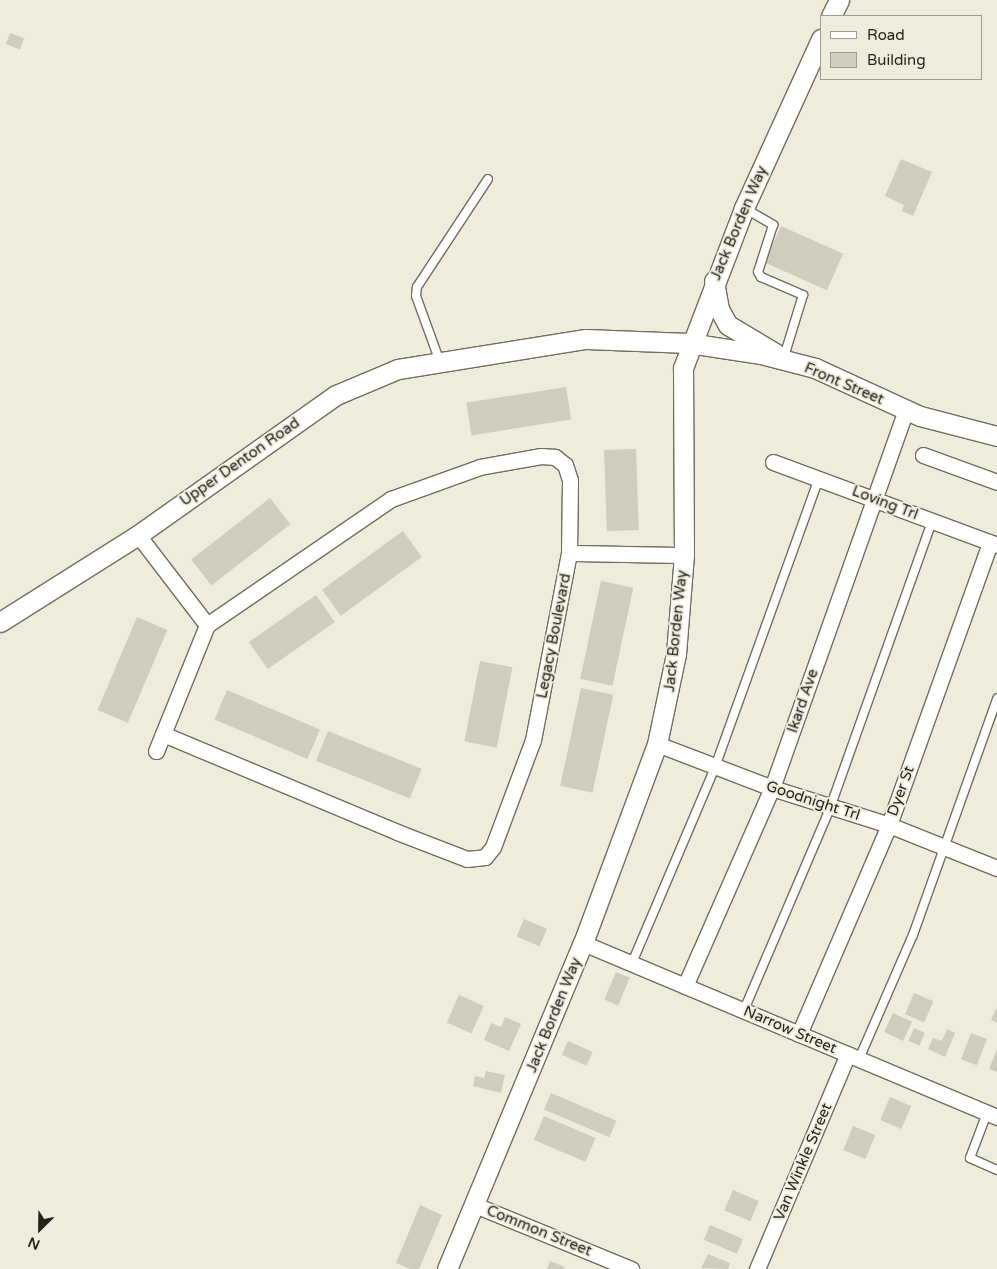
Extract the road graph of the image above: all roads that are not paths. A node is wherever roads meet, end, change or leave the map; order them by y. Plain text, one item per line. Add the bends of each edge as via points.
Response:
1 (839, 0) edge
2 (832, 15) edge
3 (820, 42) edge
4 (488, 179) dead end
5 (744, 208) junction
6 (714, 281) junction
7 (689, 343) junction
8 (501, 355) joint
9 (783, 360) junction
10 (441, 364) junction
11 (906, 410) junction
12 (997, 436) edge
13 (923, 455) dead end
14 (773, 462) dead end
15 (819, 478) junction
16 (997, 482) edge
17 (874, 499) junction
18 (932, 521) junction
19 (138, 535) junction
20 (994, 544) edge
21 (569, 553) junction
22 (684, 555) junction
23 (0, 622) edge
24 (207, 625) junction
25 (997, 699) edge
26 (163, 734) junction
27 (657, 744) junction
28 (156, 751) dead end
29 (715, 767) junction
30 (772, 788) junction
31 (830, 808) junction
32 (889, 825) junction
33 (944, 847) junction
34 (996, 864) edge
35 (584, 943) junction
36 (632, 963) junction
37 (685, 986) junction
38 (744, 1010) junction
39 (799, 1034) junction
40 (854, 1057) junction
41 (992, 1115) edge
42 (997, 1170) edge
43 (475, 1205) junction
44 (447, 1269) edge
45 (631, 1269) edge
46 (758, 1269) edge

1 - 2 street
3 - 5 street, Jack Borden Way
4 - 10 lane via 417,287 416,296
5 - 6 street, Jack Borden Way
5 - 9 lane via 773,225 758,272 761,277 803,295
6 - 7 street, Jack Borden Way
6 - 9 street via 719,310 728,325 767,346
7 - 8 street, Front Street via 586,339
7 - 9 street, Front Street
7 - 22 street, Jack Borden Way via 682,398
8 - 10 street, Upper Denton Road
9 - 11 street, Front Street via 815,368
10 - 19 street, Upper Denton Road via 398,369 336,395
11 - 12 street, Front Street
11 - 17 street, Ikard Ave
13 - 16 street
14 - 15 street, Loving Trl
15 - 17 street, Loving Trl
15 - 29 lane
17 - 18 street, Loving Trl
17 - 30 street, Ikard Ave
18 - 20 street, Loving Trl
18 - 31 lane
19 - 23 street, Upper Denton Road
19 - 24 street
20 - 32 street, Dyer St
21 - 22 street
21 - 24 street, Legacy Boulevard via 570,480 565,464 556,457 541,456 480,467 364,514
21 - 26 street, Legacy Boulevard via 533,740 493,847 485,857 467,859
22 - 27 street, Jack Borden Way via 676,654
24 - 26 street
25 - 33 lane
26 - 28 street
27 - 29 street, Goodnight Trl
27 - 35 street, Jack Borden Way
29 - 30 street, Goodnight Trl
29 - 36 lane
30 - 31 street, Goodnight Trl
30 - 37 street, Ikard Ave
31 - 32 street, Goodnight Trl
31 - 38 lane
32 - 33 street, Goodnight Trl
32 - 39 street, Dyer St
33 - 34 street, Goodnight Trl
33 - 40 lane via 914,935
35 - 36 street, Narrow Street
35 - 43 street, Jack Borden Way
36 - 37 street, Narrow Street
37 - 38 street, Narrow Street
38 - 39 street, Narrow Street
39 - 40 street, Narrow Street
40 - 41 street, Narrow Street
40 - 46 street, Van Winkle Street
41 - 42 lane via 970,1158
43 - 44 street, Jack Borden Way
43 - 45 street, Common Street

